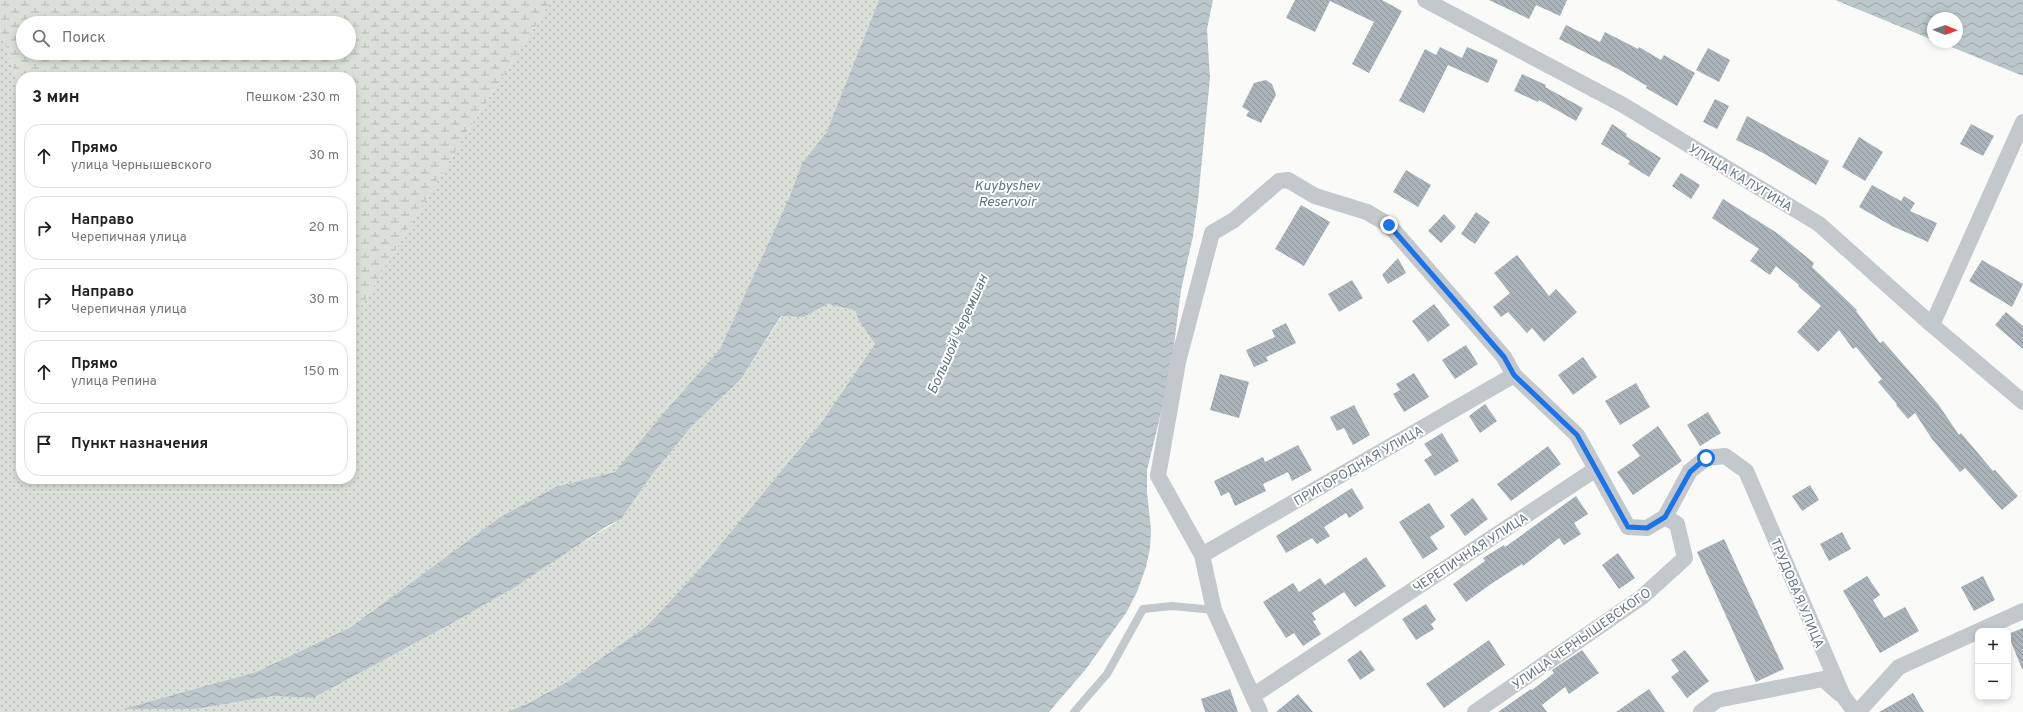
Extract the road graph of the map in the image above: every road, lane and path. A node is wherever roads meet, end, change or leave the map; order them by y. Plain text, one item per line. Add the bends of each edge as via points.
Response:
1 (1425, 0) edge
2 (2023, 122) edge
3 (1932, 325) junction
4 (1514, 375) junction
5 (2023, 402) edge
6 (1596, 468) junction
7 (1665, 517) junction
8 (1202, 555) junction
9 (1214, 610) junction
10 (2023, 610) edge
11 (1254, 695) junction
12 (1843, 696) junction
13 (1074, 712) edge
14 (1260, 712) edge
15 (1475, 712) edge
16 (1701, 712) edge
17 (1857, 712) edge

1 - 3 street, УЛИЦА КАЛУГИНА via 1623,105 1819,224
2 - 3 street
3 - 5 street, УЛИЦА КАЛУГИНА
4 - 6 street via 1577,435
4 - 8 street, ПРИГОРОДНАЯ УЛИЦА
4 - 8 street via 1504,357 1389,225 1367,212 1315,196 1288,180 1279,181 1234,220 1212,233 1178,362 1158,476
6 - 7 street via 1628,527 1647,528
6 - 11 street, ЧЕРЕПИЧНАЯ УЛИЦА
7 - 12 street, ТРУДОВАЯ УЛИЦА via 1690,472 1706,458 1725,456 1746,471
7 - 15 street, УЛИЦА ЧЕРНЫШЕВСКОГО via 1677,524 1685,558 1642,597
8 - 9 street
9 - 11 street
9 - 13 lane via 1172,606 1143,610 1107,674
10 - 17 street via 1899,667
11 - 14 street
12 - 16 street via 1823,679 1717,700
12 - 17 street, ТРУДОВАЯ УЛИЦА

